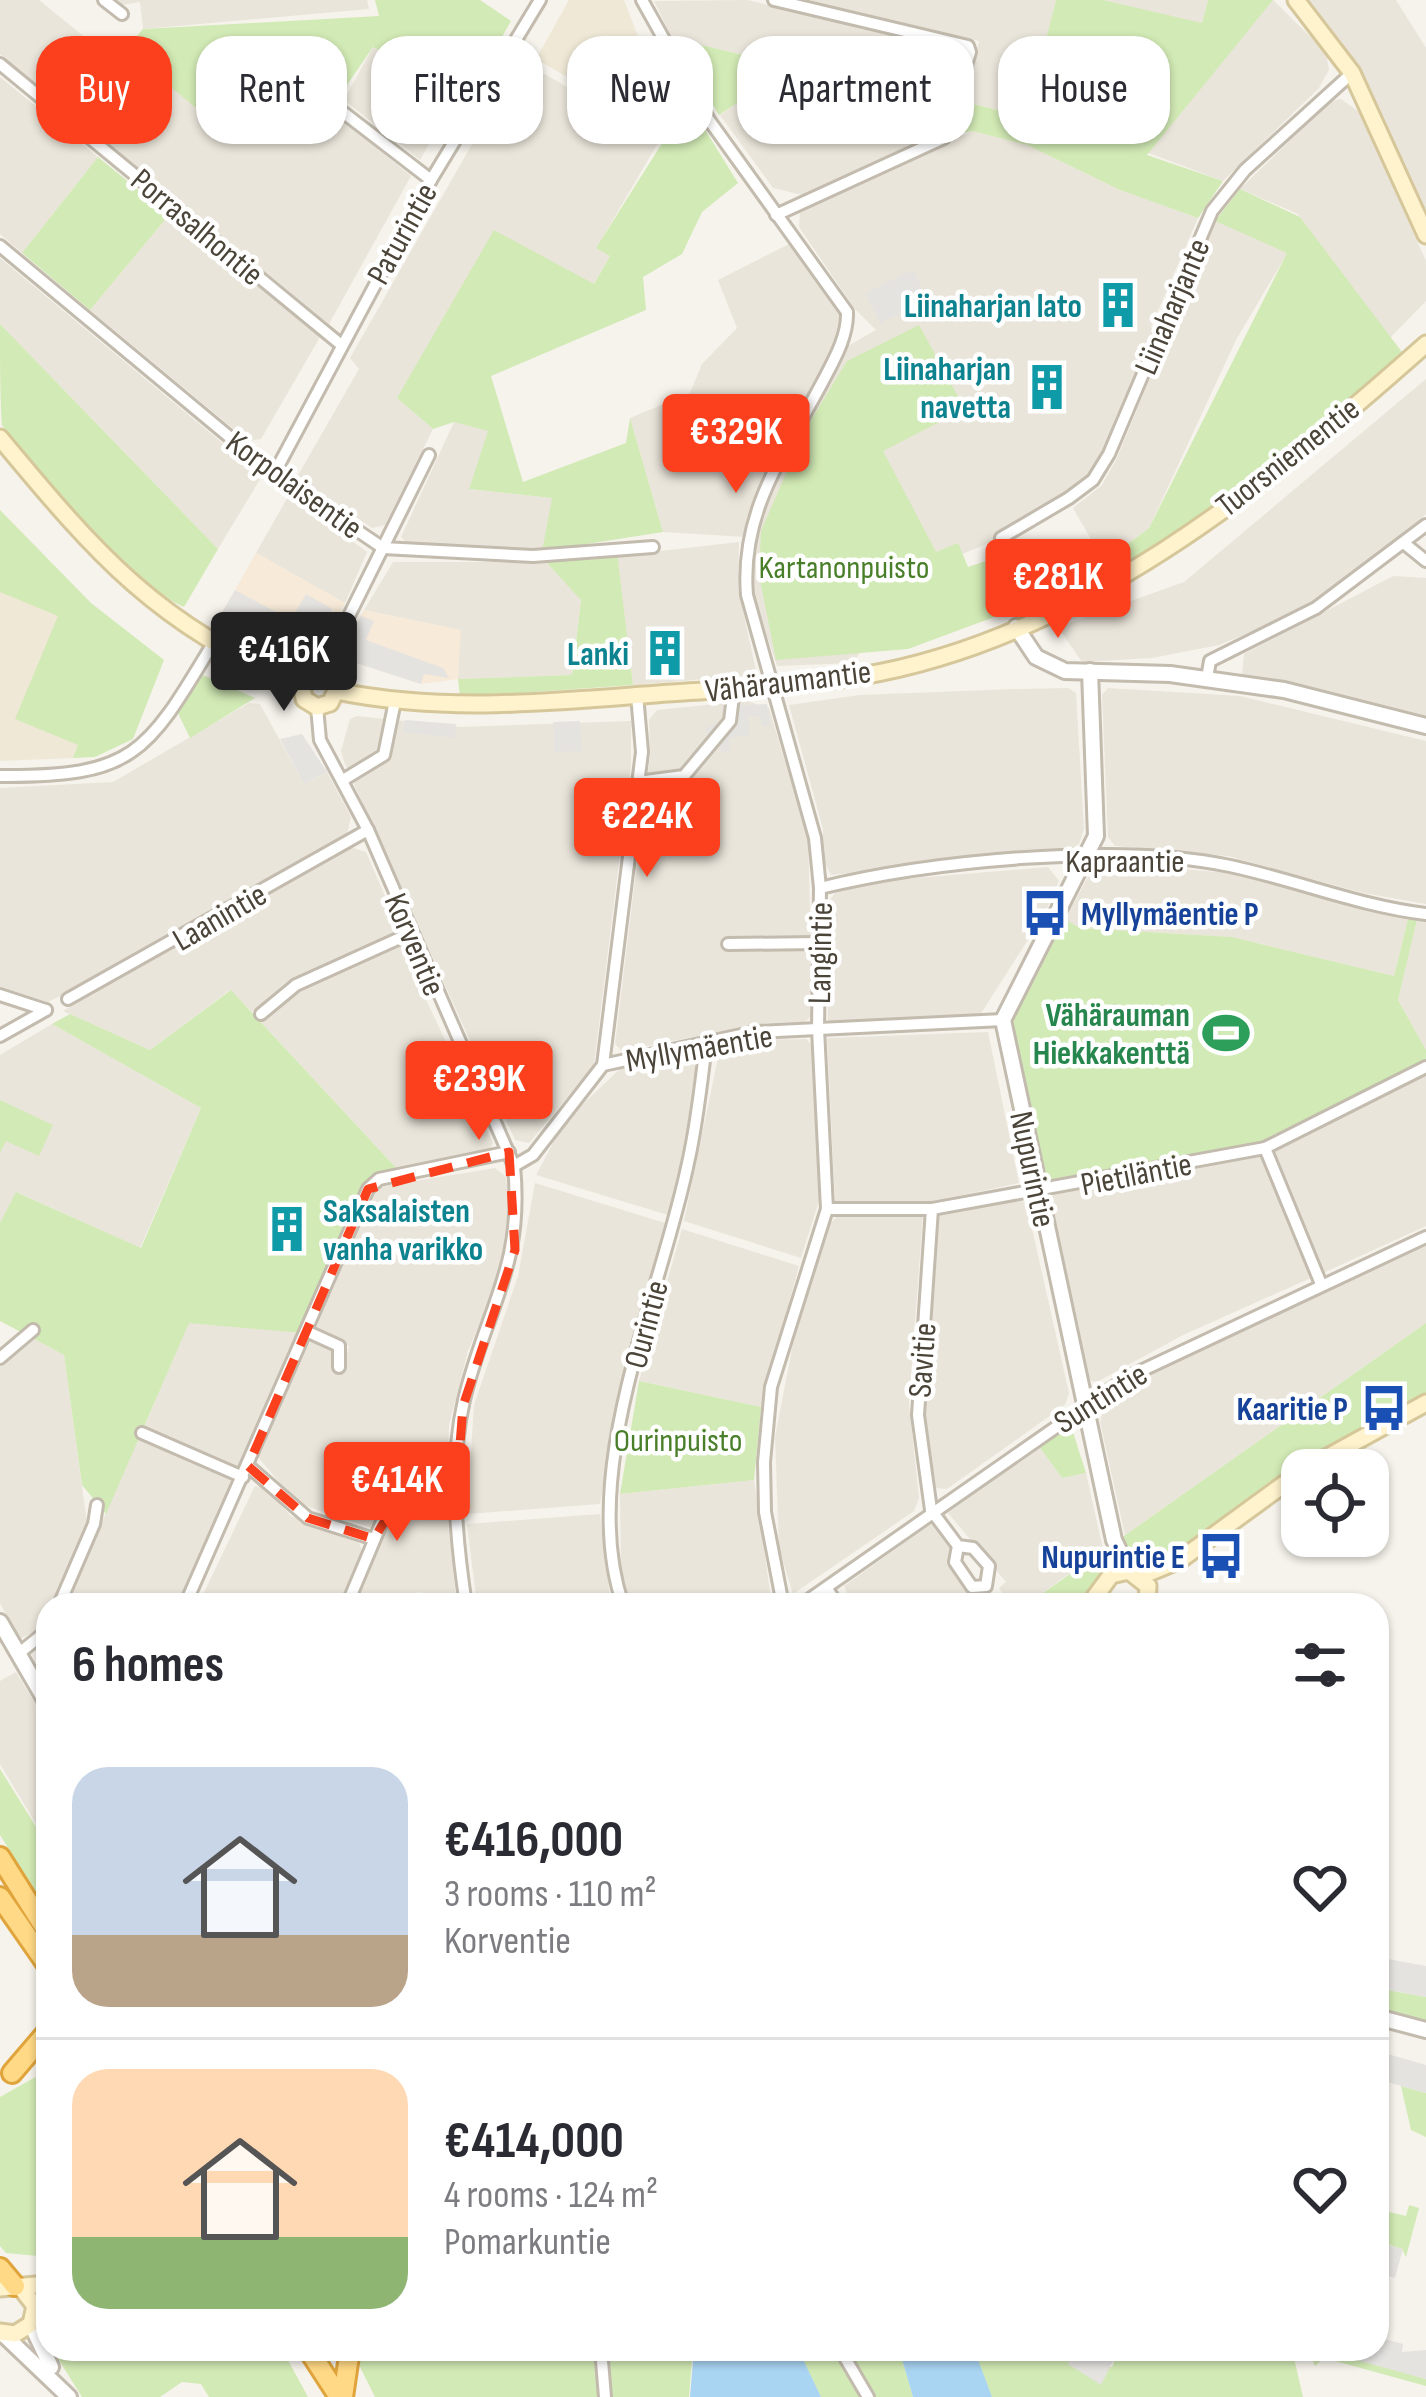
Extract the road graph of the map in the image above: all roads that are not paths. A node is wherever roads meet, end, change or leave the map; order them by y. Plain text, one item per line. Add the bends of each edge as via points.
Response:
1 (104, 0) edge
2 (540, 0) edge
3 (642, 0) edge
4 (774, 0) edge
5 (1296, 0) edge
6 (122, 14) dead end
7 (0, 64) edge
8 (1352, 73) junction
9 (347, 115) edge
10 (430, 180) junction
11 (776, 215) junction
12 (1426, 235) edge
13 (0, 245) edge
14 (339, 343) junction
15 (1426, 344) edge
16 (0, 439) edge
17 (429, 454) dead end
18 (274, 474) junction
19 (1426, 525) edge
20 (1001, 538) dead end
21 (1405, 544) junction
22 (383, 548) junction
23 (653, 548) dead end
24 (1426, 561) edge
25 (1016, 627) junction
26 (212, 645) junction
27 (1090, 671) junction
28 (321, 672) junction
29 (1207, 678) junction
30 (302, 686) junction
31 (771, 686) junction
32 (734, 688) junction
33 (336, 692) junction
34 (638, 695) junction
35 (395, 701) junction
36 (317, 706) junction
37 (1426, 726) edge
38 (0, 776) edge
39 (343, 781) junction
40 (638, 782) junction
41 (368, 830) junction
42 (1087, 859) junction
43 (820, 888) junction
44 (1426, 914) edge
45 (411, 933) junction
46 (819, 943) junction
47 (728, 944) dead end
48 (0, 995) edge
49 (68, 999) dead end
50 (261, 1014) dead end
51 (1003, 1020) junction
52 (818, 1029) junction
53 (0, 1036) edge
54 (706, 1044) junction
55 (603, 1064) junction
56 (1426, 1067) edge
57 (1264, 1148) junction
58 (509, 1152) junction
59 (514, 1166) junction
60 (1039, 1191) junction
61 (827, 1208) junction
62 (932, 1209) junction
63 (1426, 1237) edge
64 (1321, 1284) junction
65 (33, 1330) dead end
66 (306, 1331) junction
67 (0, 1358) edge
68 (339, 1367) dead end
69 (1085, 1403) junction
70 (1426, 1403) edge
71 (142, 1432) dead end
72 (1343, 1449) edge
73 (245, 1472) junction
74 (1281, 1487) edge
75 (456, 1497) junction
76 (97, 1505) dead end
77 (931, 1510) junction
78 (374, 1539) junction
79 (1114, 1540) junction
80 (958, 1546) dead end
81 (1180, 1560) junction
82 (1135, 1574) junction
83 (1111, 1575) junction
84 (826, 1589) junction
85 (64, 1593) edge
86 (190, 1593) edge
87 (352, 1593) edge
88 (465, 1593) edge
89 (621, 1593) edge
90 (781, 1593) edge
91 (820, 1593) edge
92 (829, 1593) edge
93 (1102, 1593) edge
94 (1144, 1593) edge
95 (1155, 1593) edge
96 (0, 1622) edge
97 (36, 1640) edge
98 (18, 1654) junction
99 (36, 1685) edge
100 (0, 1857) edge
101 (0, 1897) edge
102 (36, 1914) edge
103 (36, 1951) edge
104 (1389, 2020) edge
105 (1426, 2030) edge
106 (36, 2044) edge
107 (36, 2060) edge
108 (6, 2077) edge
109 (0, 2268) edge
110 (12, 2288) edge
111 (36, 2316) edge
112 (33, 2320) junction
113 (36, 2330) edge
114 (1, 2332) edge
115 (46, 2361) edge
116 (316, 2361) edge
117 (348, 2361) edge
118 (602, 2361) edge
119 (847, 2361) edge
120 (69, 2397) edge
121 (341, 2397) edge
122 (604, 2397) edge
123 (868, 2397) edge

1 - 6 street
2 - 10 street, Paturintie
3 - 11 street via 709,120
4 - 11 street via 970,52 944,139
5 - 8 main road
7 - 14 street, Porrasalhontie
8 - 12 main road
8 - 20 street, Liinaharjante via 1245,170 1212,212 1093,480
9 - 10 street
10 - 14 street, Paturintie
11 - 31 street, Langintie via 848,323 746,537 747,595
13 - 18 street, Korpolaisentie
14 - 18 street, Paturintie
15 - 25 main road, Tuorsniementie via 1139,567
16 - 26 main road via 71,528 143,598
17 - 22 street
18 - 22 street, Korpolaisentie
19 - 21 street
21 - 24 street
21 - 29 street via 1316,608 1210,661
22 - 23 street, Korpolaisentie via 532,556
22 - 28 street
25 - 27 street via 1051,667
25 - 31 main road, Vähäraumantie via 865,675
26 - 30 main road
26 - 38 street via 162,725 124,759 86,773
27 - 29 street
27 - 42 street via 1098,811
28 - 30 main road
28 - 33 main road
29 - 37 street
30 - 36 main road via 304,699
31 - 32 main road, Vähäraumantie
31 - 43 street, Langintie via 815,838
32 - 34 main road, Vähäraumantie
32 - 40 street via 730,721 684,776
33 - 35 main road, Vähäraumantie
33 - 36 main road
34 - 35 main road, Vähäraumantie via 484,706
34 - 40 street
35 - 39 street via 384,755
36 - 39 street, Korventie via 315,728
39 - 41 street, Korventie
40 - 55 street
41 - 45 street, Korventie
41 - 49 street, Laanintie
42 - 43 street, Kapraantie via 888,872
42 - 44 street, Kapraantie via 1173,856
42 - 51 street
43 - 46 street, Langintie
45 - 50 street via 296,985
45 - 58 street, Korventie
46 - 47 street
46 - 52 street, Langintie
48 - 53 street via 46,1010
51 - 52 street, Myllymäentie
51 - 60 street, Nupurintie
52 - 54 street, Myllymäentie
52 - 61 street, Langintie
54 - 55 street, Myllymäentie
54 - 89 street, Ourintie via 688,1164 630,1381 612,1489
55 - 59 street, Myllymäentie via 533,1155
56 - 57 street, Pietiläntie
57 - 60 street, Pietiläntie
57 - 64 street
58 - 59 street, Korventie
58 - 66 street via 371,1186
59 - 75 street, Korventie via 515,1250 463,1406
60 - 62 street, Pietiläntie
60 - 69 street, Nupurintie
61 - 62 street, Pietiläntie
61 - 90 street, Langintie via 771,1388 765,1512
62 - 77 street, Savitie via 918,1402
63 - 64 street, Suntintie
64 - 69 street, Suntintie
65 - 67 street
66 - 68 street via 339,1346
66 - 73 street
69 - 77 street, Suntintie
69 - 79 street, Nupurintie
70 - 72 main road
71 - 73 street
73 - 78 street via 308,1518
73 - 86 street
74 - 81 main road
75 - 78 street via 400,1496
75 - 88 street, Korventie
76 - 85 street
77 - 80 street
77 - 84 street, Suntintie
78 - 87 street
79 - 82 street, Nupurintie
79 - 83 street, Nupurintie
81 - 82 main road
81 - 95 main road
82 - 83 main road
82 - 94 main road
83 - 93 main road
84 - 91 street, Suntintie
84 - 92 street
96 - 98 street
97 - 98 street
98 - 99 street
100 - 102 highway
101 - 103 highway
104 - 105 street
106 - 108 highway
107 - 108 highway
109 - 110 highway
110 - 112 main road via 33,2300
111 - 112 main road
112 - 113 street
112 - 114 main road via 15,2334
114 - 120 street
115 - 120 street
116 - 121 highway
117 - 121 highway
118 - 122 street
119 - 123 street

